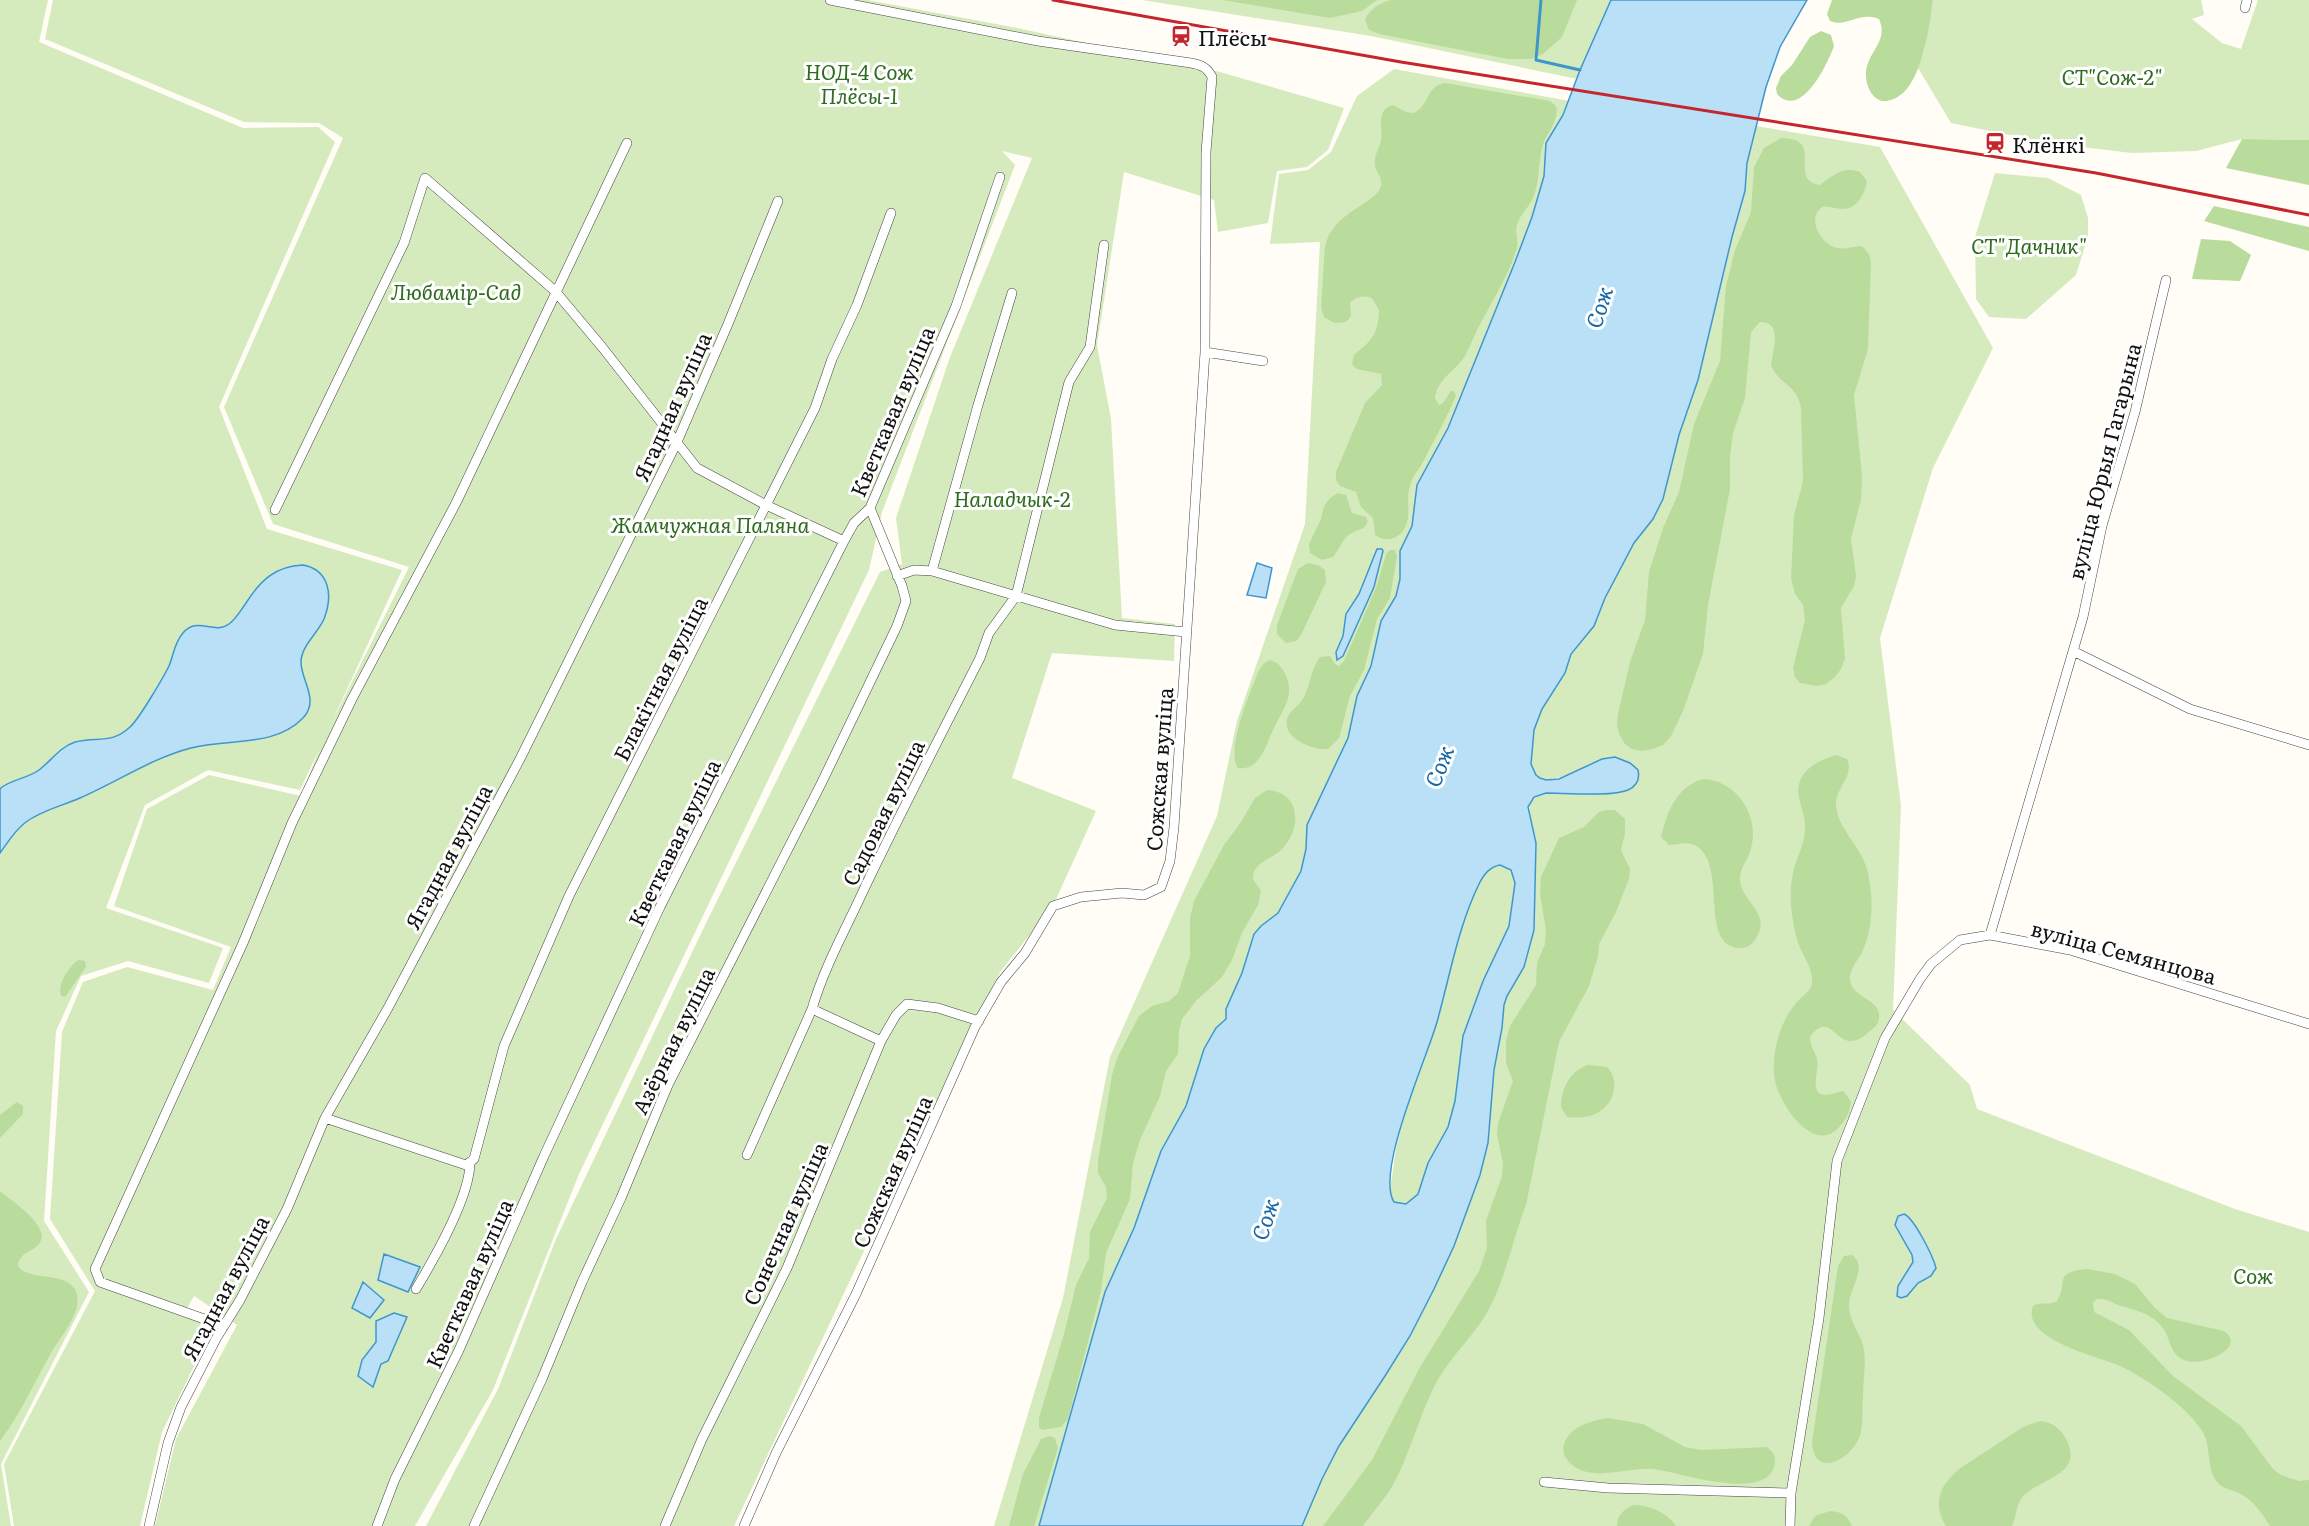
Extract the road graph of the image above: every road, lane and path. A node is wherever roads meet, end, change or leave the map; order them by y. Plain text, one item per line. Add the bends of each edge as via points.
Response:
1 (830, 0) edge
2 (627, 143) dead end
3 (1000, 177) dead end
4 (778, 201) dead end
5 (891, 213) dead end
6 (1104, 244) dead end
7 (2166, 280) dead end
8 (555, 291) junction
9 (1012, 293) dead end
10 (1205, 352) junction
11 (1263, 361) dead end
12 (677, 442) junction
13 (766, 505) junction
14 (870, 508) junction
15 (275, 510) dead end
16 (844, 541) junction
17 (932, 571) junction
18 (897, 576) junction
19 (1016, 596) junction
20 (1186, 632) junction
21 (2073, 651) junction
22 (2309, 745) edge
23 (1990, 935) junction
24 (812, 1009) junction
25 (979, 1021) junction
26 (2309, 1024) edge
27 (881, 1041) junction
28 (325, 1118) junction
29 (747, 1155) dead end
30 (470, 1164) junction
31 (416, 1289) dead end
32 (224, 1326) junction
33 (1544, 1482) dead end
34 (1791, 1493) junction
35 (149, 1526) edge
36 (377, 1526) edge
37 (474, 1526) edge
38 (666, 1526) edge
39 (744, 1526) edge
40 (1790, 1526) edge

1 - 10 street, Сожская вуліца via 1209,70 1212,77 1206,152
2 - 8 street
3 - 14 street, Кветкавая вуліца via 956,306
4 - 12 street, Ягадная вуліца
5 - 13 street, Блакітная вуліца via 815,408
6 - 19 street via 1090,347 1069,382
7 - 21 street, вуліца Юрыя Гагарына
8 - 12 street
8 - 15 street via 424,177 404,243
8 - 32 street via 456,503 352,699 292,823 243,943 96,1269 100,1282
9 - 17 street
10 - 11 street
10 - 20 street, Сожская вуліца
12 - 13 street via 696,468
12 - 28 street, Ягадная вуліца via 521,757
13 - 16 street
13 - 30 street, Блакітная вуліца via 527,989 504,1046
14 - 16 street, Кветкавая вуліца via 854,523
14 - 18 street, Азёрная вуліца
16 - 36 street, Кветкавая вуліца via 655,918 544,1155 459,1350 395,1479
17 - 18 street via 914,570
17 - 19 street
18 - 37 street, Азёрная вуліца via 906,601 897,626 668,1085 542,1379
19 - 20 street via 1115,625
19 - 24 street, Садовая вуліца via 989,633 862,895
20 - 25 street, Сожская вуліца via 1174,827 1170,861 1161,887 1144,895 1122,892 1080,897 1053,906
21 - 22 street via 2190,709
21 - 23 street, вуліца Юрыя Гагарына
23 - 26 street, вуліца Семянцова via 2070,950
23 - 34 street, вуліца Семянцова via 1960,940 1931,964 1885,1038 1837,1161 1819,1318
24 - 27 street
24 - 29 street, Садовая вуліца
25 - 27 street, Сонечная вуліца via 938,1008 907,1004
25 - 39 street, Сожская вуліца via 856,1294
27 - 38 street, Сонечная вуліца via 787,1268 702,1438
28 - 30 street
28 - 32 street, Ягадная вуліца via 287,1209
30 - 31 street, Блакітная вуліца via 454,1215
32 - 35 street, Ягадная вуліца via 181,1407 168,1443
33 - 34 street via 1608,1488
34 - 40 street, вуліца Семянцова

